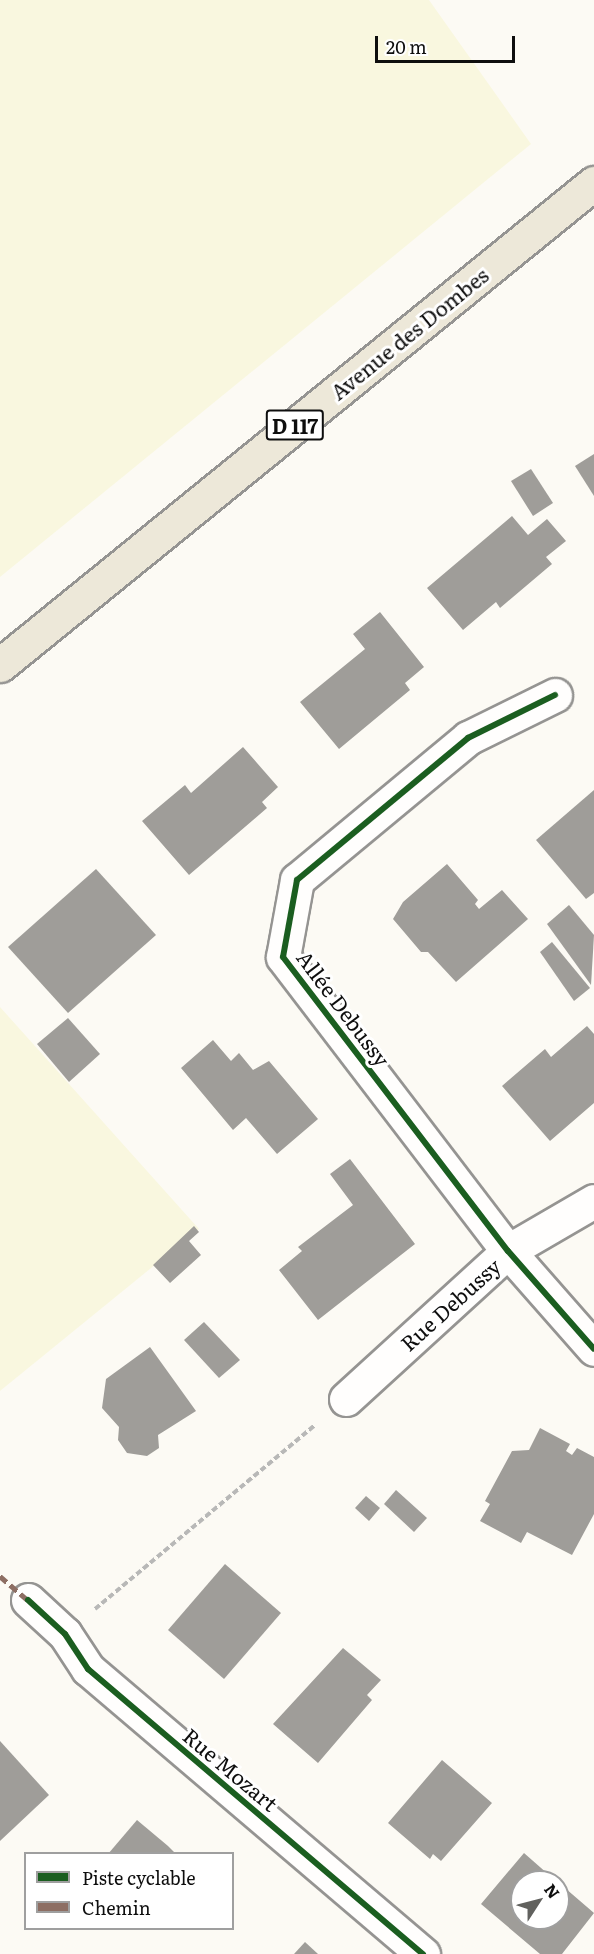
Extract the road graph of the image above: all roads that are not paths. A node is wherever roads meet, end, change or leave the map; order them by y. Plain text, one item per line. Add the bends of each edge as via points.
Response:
1 (594, 183) edge
2 (0, 665) edge
3 (555, 695) dead end
4 (594, 1201) edge
5 (508, 1251) junction
6 (594, 1349) edge
7 (346, 1400) road end
8 (28, 1600) dead end
9 (423, 1954) edge

1 - 2 main road, Avenue des Dombes / D 117
3 - 5 street, Allée Debussy via 468,738 297,880 283,957
4 - 5 street, Rue Debussy
5 - 6 street, Allée Debussy
5 - 7 street, Rue Debussy
8 - 9 street, Rue Mozart via 65,1634 88,1669

